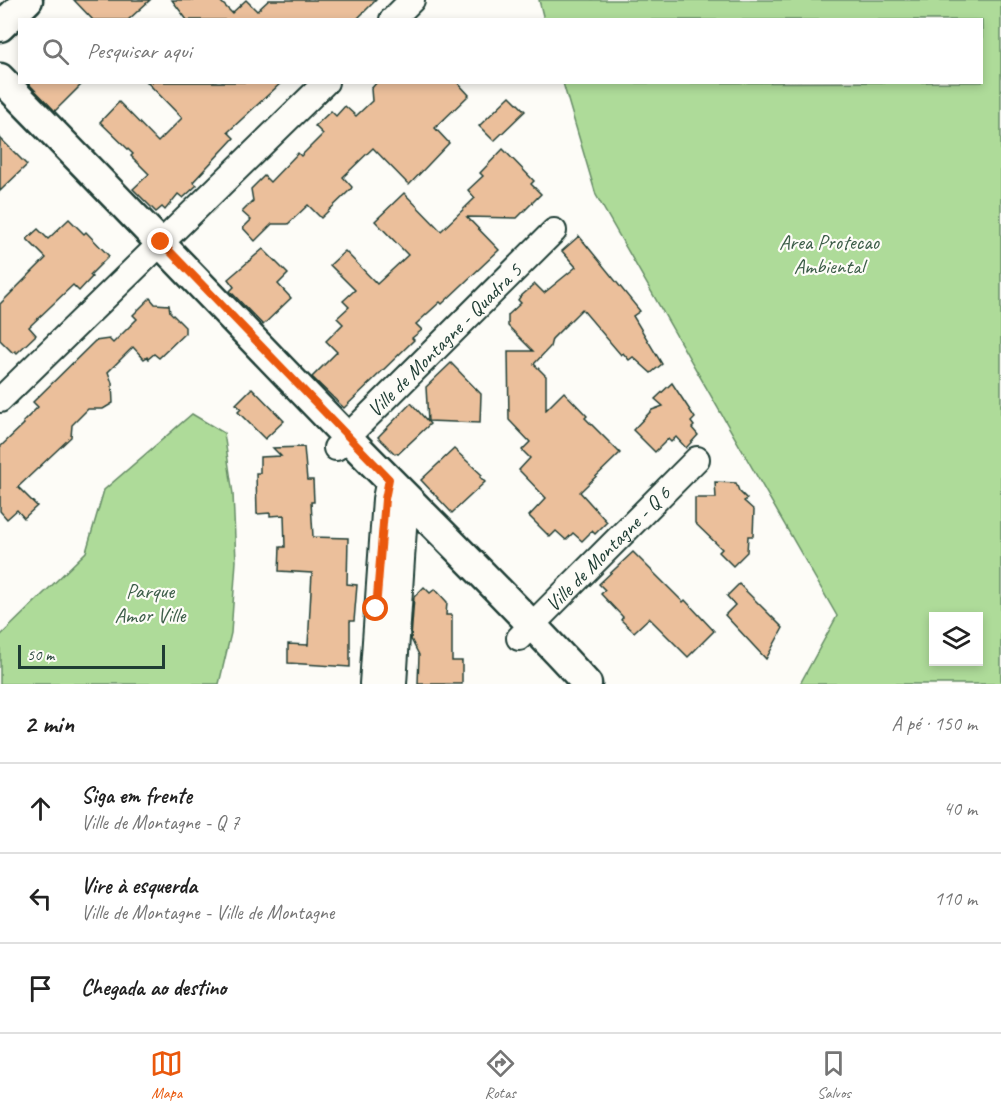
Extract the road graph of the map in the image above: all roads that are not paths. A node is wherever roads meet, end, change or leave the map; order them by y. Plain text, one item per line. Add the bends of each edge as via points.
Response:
1 (28, 0) edge
2 (412, 0) edge
3 (394, 18) edge
4 (0, 27) edge
5 (0, 78) edge
6 (324, 84) edge
7 (0, 103) edge
8 (554, 231) dead end
9 (155, 249) junction
10 (0, 400) edge
11 (342, 443) junction
12 (697, 459) dead end
13 (396, 499) junction
14 (526, 631) junction
15 (372, 684) edge
16 (394, 684) edge
17 (563, 684) edge
18 (587, 684) edge

1 - 4 street
2 - 3 street
5 - 9 street
6 - 9 street
7 - 9 street
8 - 11 street, Ville de Montagne - Quadra 5
9 - 10 street
9 - 11 street
11 - 13 street
12 - 14 street, Ville de Montagne - Q 6
13 - 14 street
13 - 15 street
13 - 16 street
14 - 17 street
14 - 18 street

